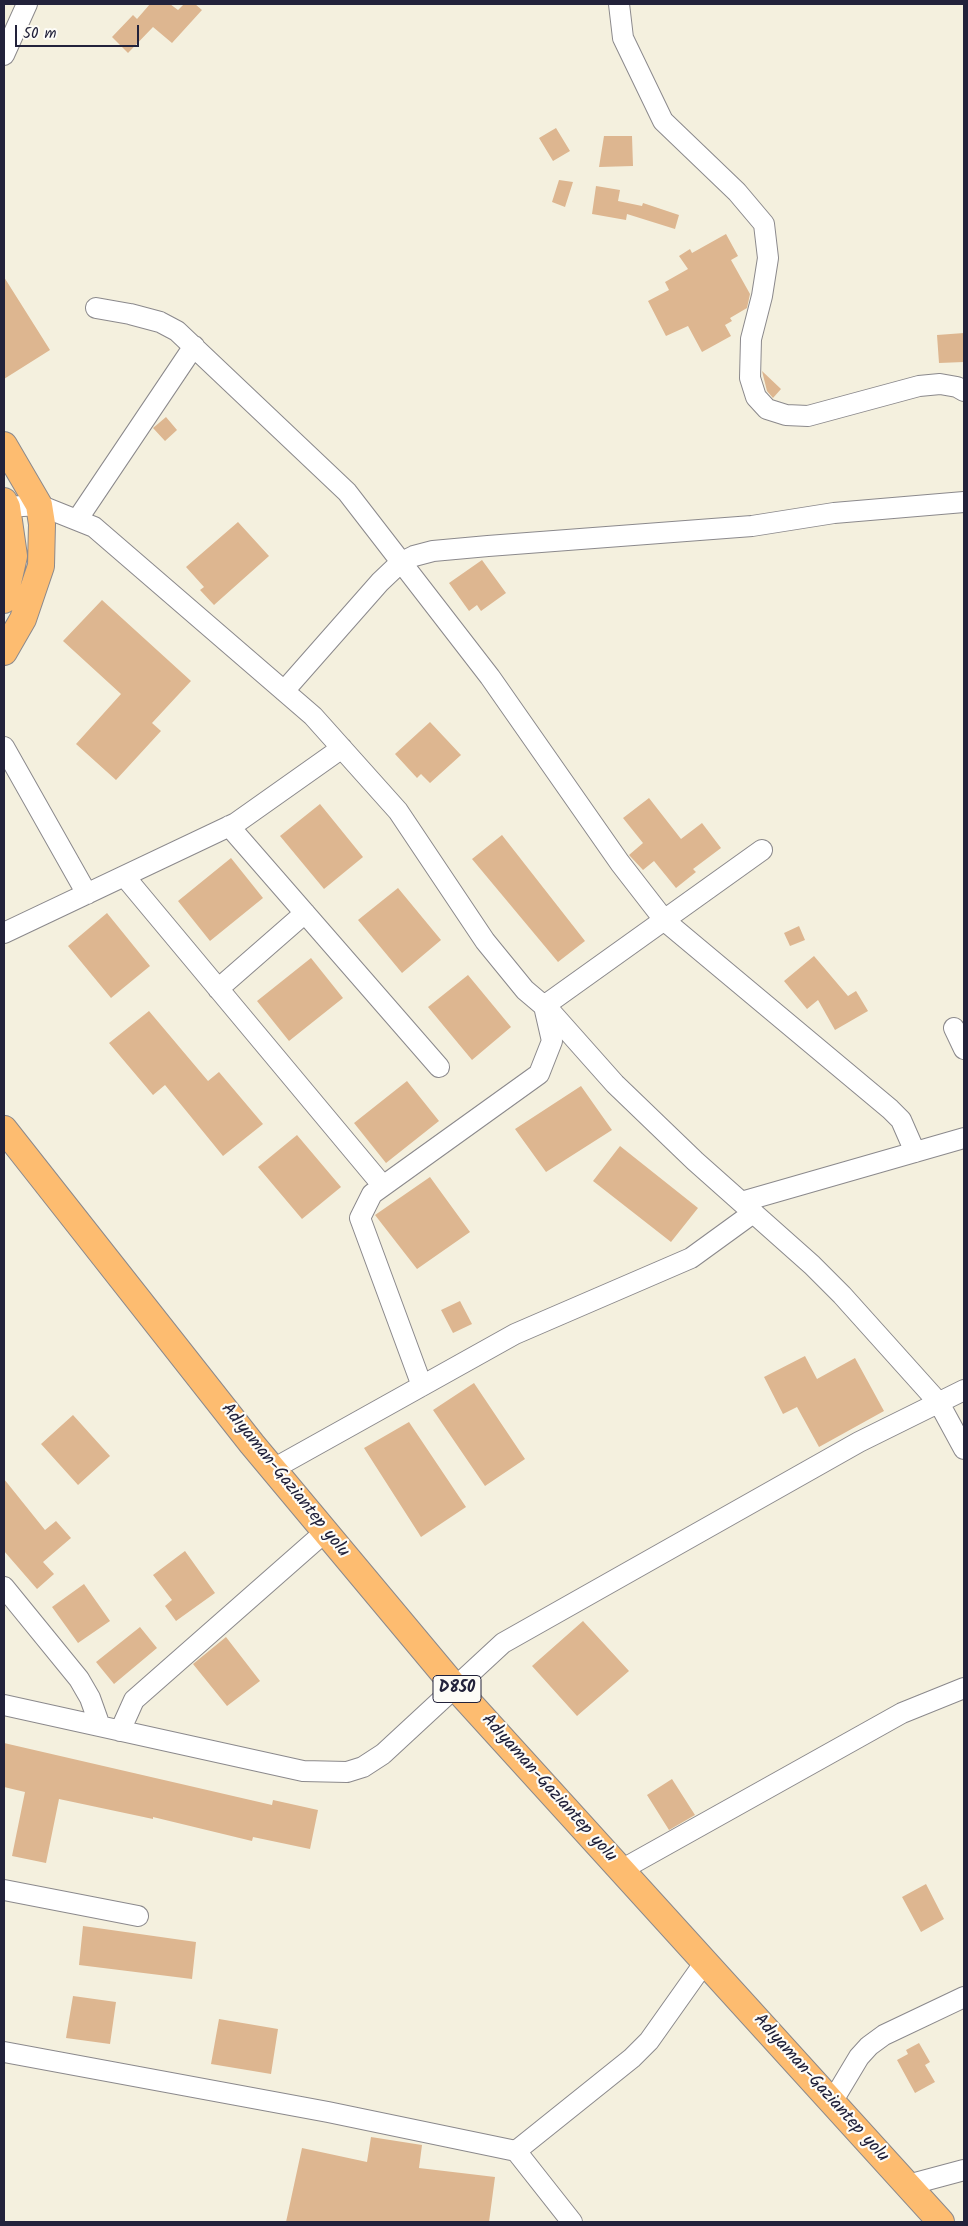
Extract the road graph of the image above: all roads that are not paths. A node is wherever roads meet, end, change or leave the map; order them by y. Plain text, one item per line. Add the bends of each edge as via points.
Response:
1 (28, 4) edge
2 (619, 4) edge
3 (4, 55) edge
4 (96, 308) dead end
5 (194, 346) junction
6 (964, 391) edge
7 (4, 445) edge
8 (964, 502) edge
9 (5, 504) edge
10 (39, 505) junction
11 (77, 520) junction
12 (400, 563) junction
13 (4, 600) edge
14 (4, 652) edge
15 (284, 691) junction
16 (4, 747) edge
17 (342, 748) junction
18 (229, 826) junction
19 (762, 850) dead end
20 (125, 877) junction
21 (87, 894) junction
22 (305, 913) junction
23 (665, 922) junction
24 (4, 933) edge
25 (218, 989) junction
26 (544, 1006) junction
27 (954, 1028) dead end
28 (964, 1049) edge
29 (439, 1067) dead end
30 (4, 1129) edge
31 (964, 1138) edge
32 (914, 1152) junction
33 (382, 1186) junction
34 (747, 1207) junction
35 (422, 1386) junction
36 (964, 1390) edge
37 (939, 1403) junction
38 (964, 1449) edge
39 (273, 1469) junction
40 (325, 1532) junction
41 (4, 1587) edge
42 (455, 1687) junction
43 (964, 1688) edge
44 (4, 1704) edge
45 (100, 1726) junction
46 (120, 1730) junction
47 (621, 1870) junction
48 (4, 1890) edge
49 (138, 1916) dead end
50 (705, 1962) junction
51 (964, 1997) edge
52 (4, 2052) edge
53 (832, 2102) junction
54 (516, 2151) junction
55 (964, 2170) edge
56 (908, 2185) junction
57 (572, 2222) edge
58 (941, 2222) edge

1 - 3 street
2 - 6 street via 623,38 664,121 737,192 764,224 768,258 751,339 750,378 756,397 767,409 786,415 808,416 919,386 940,384
4 - 5 street via 160,322
5 - 11 street
5 - 12 street via 347,492
7 - 10 main road
8 - 12 street via 834,513 752,526 433,551
9 - 10 street
9 - 13 main road via 14,556
10 - 11 street
10 - 14 main road via 41,566 23,618
11 - 15 street via 94,527
12 - 15 street
12 - 23 street via 490,677
15 - 17 street
16 - 21 street
17 - 18 street
17 - 26 street via 398,811 486,941 525,990
18 - 20 street
18 - 22 street
19 - 23 street
20 - 21 street
20 - 25 street
21 - 24 street
22 - 25 street
22 - 29 street
23 - 26 street
23 - 32 street via 890,1109 901,1120
25 - 33 street
26 - 33 street via 552,1041 539,1074
26 - 34 street via 614,1084
27 - 28 street
30 - 39 main road, Adıyaman-Gaziantep yolu / D850
31 - 32 street
32 - 34 street
33 - 35 street via 372,1194 360,1218
34 - 35 street via 691,1258 515,1334
34 - 37 street via 842,1294
35 - 39 street
36 - 37 street
37 - 38 street
37 - 42 street via 860,1442 503,1643
39 - 40 main road, Adıyaman-Gaziantep yolu / D850
40 - 42 main road, Adıyaman-Gaziantep yolu / D850
40 - 46 street via 134,1700
41 - 45 street via 79,1679
42 - 46 street via 383,1754 363,1767 347,1772 303,1771
42 - 47 main road, Adıyaman-Gaziantep yolu / D850
43 - 47 street via 902,1713
44 - 45 street
45 - 46 street
47 - 50 main road, Adıyaman-Gaziantep yolu / D850
48 - 49 street
50 - 53 main road, Adıyaman-Gaziantep yolu / D850
50 - 54 street via 649,2041 632,2058
51 - 53 street via 884,2035 869,2046
52 - 54 street via 318,2110
53 - 56 main road, Adıyaman-Gaziantep yolu / D850
54 - 57 street
55 - 56 street
56 - 58 main road, Adıyaman-Gaziantep yolu / D850

